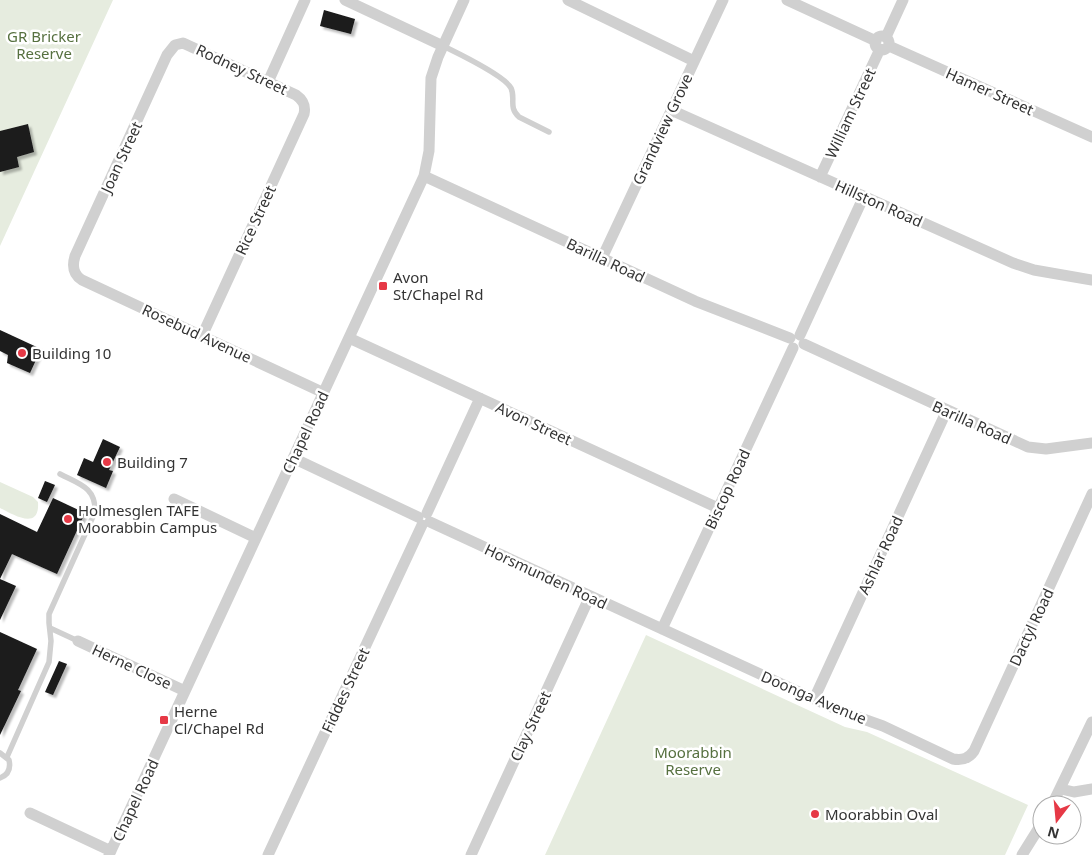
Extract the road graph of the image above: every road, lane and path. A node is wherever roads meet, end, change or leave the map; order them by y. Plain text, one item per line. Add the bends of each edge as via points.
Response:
1 (305, 0) edge
2 (345, 0) edge
3 (464, 0) edge
4 (568, 0) edge
5 (723, 0) edge
6 (786, 0) edge
7 (903, 0) edge
8 (883, 43) junction
9 (175, 45) joint
10 (443, 46) junction
11 (694, 61) junction
12 (268, 82) junction
13 (304, 104) joint
14 (671, 110) junction
15 (548, 132) dead end
16 (1092, 137) edge
17 (424, 176) junction
18 (820, 177) junction
19 (864, 196) junction
20 (602, 258) junction
21 (74, 270) joint
22 (1092, 280) edge
23 (202, 336) junction
24 (349, 338) junction
25 (797, 341) junction
26 (324, 393) junction
27 (480, 398) junction
28 (947, 410) junction
29 (1092, 443) edge
30 (293, 458) junction
31 (60, 474) dead end
32 (1092, 494) edge
33 (174, 499) dead end
34 (718, 508) junction
35 (424, 519) junction
36 (256, 538) junction
37 (590, 596) junction
38 (50, 628) junction
39 (662, 629) junction
40 (78, 641) joint
41 (185, 691) junction
42 (814, 699) junction
43 (1092, 722) edge
44 (0, 753) edge
45 (6, 757) junction
46 (966, 758) joint
47 (0, 778) edge
48 (1092, 788) edge
49 (1061, 789) junction
50 (1058, 795) edge
51 (30, 814) dead end
52 (1032, 839) edge
53 (110, 853) edge
54 (268, 855) edge
55 (471, 855) edge
56 (1022, 855) edge

1 - 12 street
2 - 10 street
3 - 10 street, Chapel Road
4 - 11 street
5 - 11 street, Grandview Grove
6 - 8 street, Hamer Street
7 - 8 street, William Street
8 - 16 street, Hamer Street
8 - 18 street, William Street
9 - 12 street, Rodney Street via 187,44
9 - 21 street, Joan Street via 75,256
10 - 15 lane via 504,81 512,90 516,114
10 - 17 street, Chapel Road via 431,78 429,151
11 - 14 street, Grandview Grove
12 - 13 street, Rodney Street via 296,94
13 - 23 street, Rice Street via 304,114
14 - 18 street, Hillston Road
14 - 20 street, Grandview Grove
17 - 20 street, Barilla Road
17 - 24 street, Chapel Road
18 - 19 street, Hillston Road
19 - 22 street, Hillston Road via 1024,267
19 - 25 street, Biscop Road
20 - 25 street, Barilla Road via 714,310
21 - 23 street, Rosebud Avenue via 82,280
23 - 26 street, Rosebud Avenue
24 - 26 street, Chapel Road
24 - 27 street, Avon Street
25 - 28 street, Barilla Road
25 - 34 street, Biscop Road
26 - 30 street, Chapel Road
27 - 34 street, Avon Street
27 - 35 street, Fiddes Street
28 - 29 street, Barilla Road via 1033,448
28 - 42 street, Ashlar Road
30 - 35 street, Horsmunden Road
30 - 36 street, Chapel Road
31 - 38 lane via 91,492 95,512 49,614
32 - 46 street, Dactyl Road via 974,751
33 - 36 street
34 - 39 street, Biscop Road
35 - 37 street, Horsmunden Road
35 - 54 street, Fiddes Street
36 - 41 street, Chapel Road
37 - 39 street, Horsmunden Road
37 - 55 street, Clay Street
38 - 40 lane
38 - 45 lane via 48,662
39 - 42 street, Doonga Avenue
40 - 41 street, Herne Close
41 - 53 street, Chapel Road
42 - 46 street, Doonga Avenue via 954,759
43 - 49 street
44 - 45 lane
45 - 47 lane via 10,768
48 - 49 street via 1074,792
49 - 50 street
51 - 53 street
52 - 56 street

